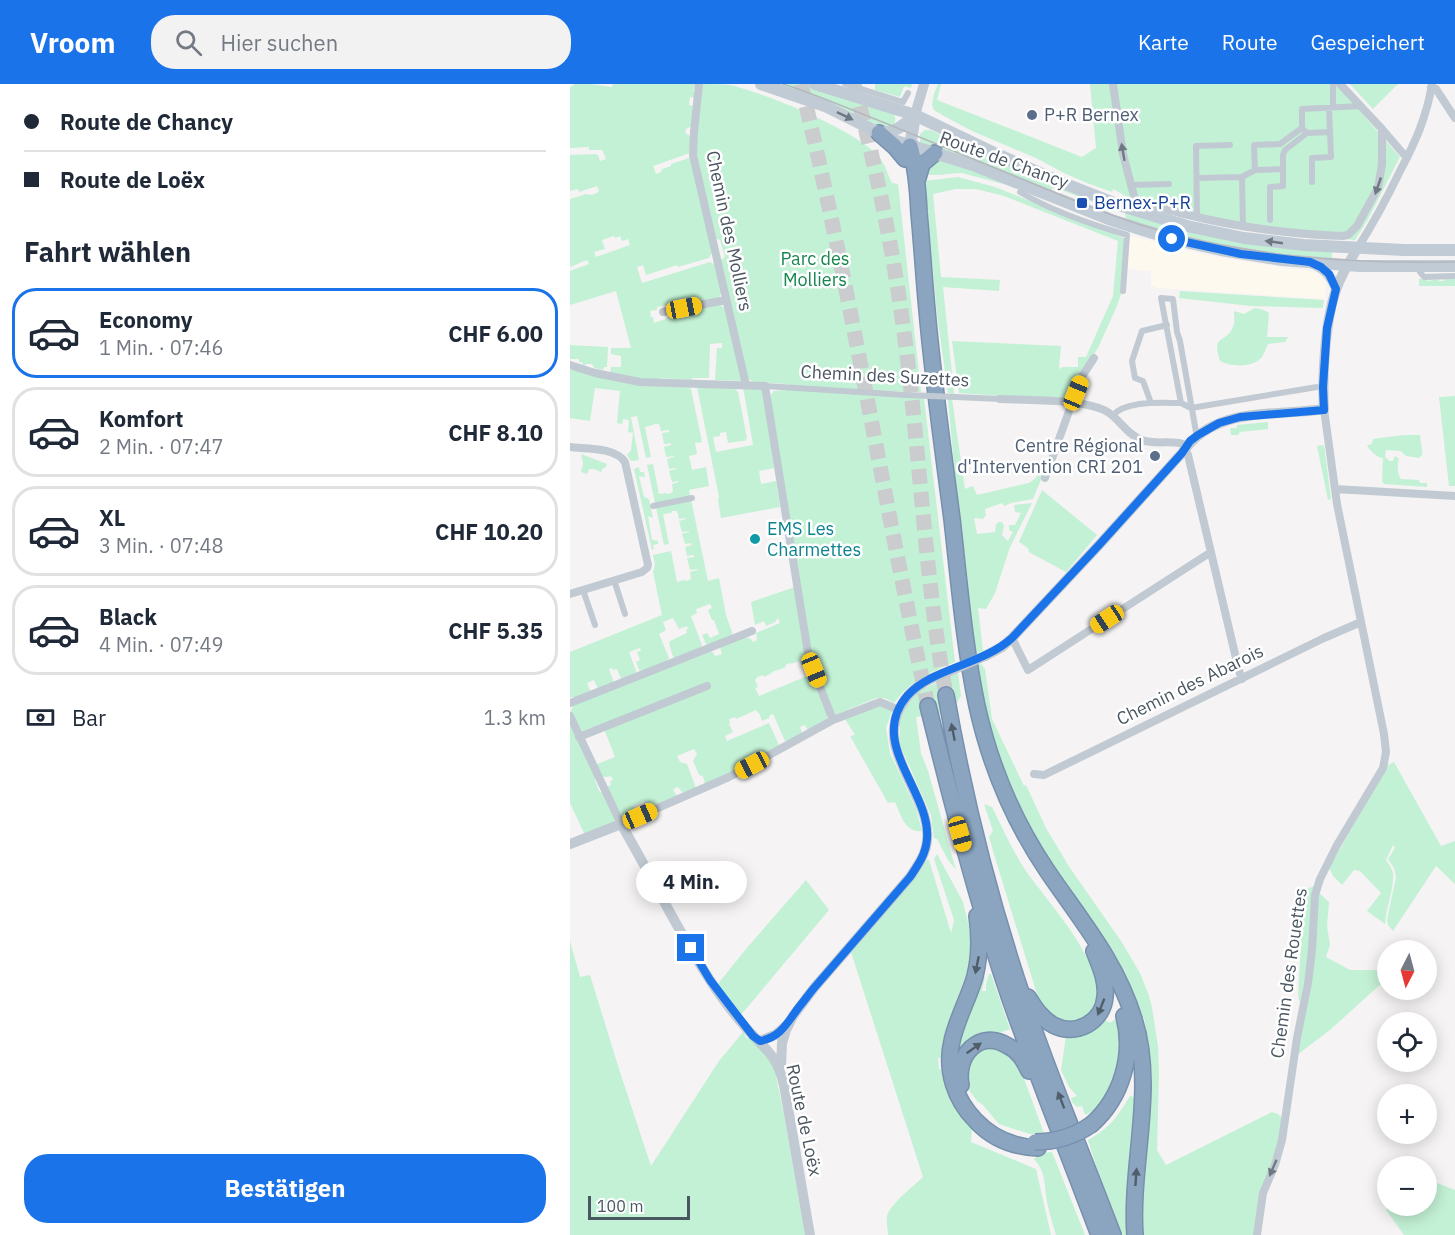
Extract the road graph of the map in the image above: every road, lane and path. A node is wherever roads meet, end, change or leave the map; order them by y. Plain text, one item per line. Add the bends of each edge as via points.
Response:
1 (699, 84) edge
2 (761, 84) edge
3 (815, 84) edge
4 (845, 84) edge
5 (924, 84) edge
6 (1113, 84) edge
7 (1333, 84) edge
8 (1340, 84) edge
9 (1432, 85) edge
10 (908, 93) dead end
11 (1429, 100) junction
12 (1445, 104) junction
13 (1361, 106) junction
14 (1331, 108) junction
15 (915, 115) junction
16 (1455, 118) edge
17 (1382, 129) junction
18 (1304, 131) junction
19 (1330, 132) junction
20 (879, 133) junction
21 (1230, 145) dead end
22 (907, 152) junction
23 (935, 153) junction
24 (1407, 158) junction
25 (1283, 169) junction
26 (1255, 170) junction
27 (1242, 177) junction
28 (1197, 178) junction
29 (1312, 182) dead end
30 (917, 184) junction
31 (1169, 184) dead end
32 (1130, 185) junction
33 (1020, 192) dead end
34 (1197, 217) junction
35 (1270, 220) dead end
36 (1243, 226) junction
37 (1357, 249) junction
38 (1455, 250) edge
39 (1310, 262) junction
40 (1348, 265) junction
41 (1455, 266) edge
42 (1420, 272) dead end
43 (1455, 276) edge
44 (1336, 289) junction
45 (1123, 291) dead end
46 (726, 300) junction
47 (663, 312) dead end
48 (1167, 325) junction
49 (1094, 358) dead end
50 (570, 365) edge
51 (746, 385) junction
52 (765, 386) junction
53 (1317, 387) dead end
54 (1000, 399) joint
55 (1073, 403) junction
56 (1150, 403) junction
57 (1181, 403) junction
58 (1191, 408) junction
59 (1324, 410) junction
60 (1112, 416) junction
61 (1198, 435) junction
62 (570, 447) edge
63 (1186, 447) junction
64 (1045, 478) dead end
65 (1335, 489) junction
66 (1455, 496) edge
67 (692, 498) dead end
68 (653, 506) dead end
69 (1211, 552) junction
70 (614, 580) junction
71 (583, 590) junction
72 (570, 594) edge
73 (625, 614) dead end
74 (1361, 622) junction
75 (595, 625) dead end
76 (752, 631) dead end
77 (1012, 638) junction
78 (1242, 679) junction
79 (707, 686) dead end
80 (946, 695) tunnel mouth
81 (570, 703) edge
82 (928, 706) tunnel mouth
83 (899, 710) junction
84 (570, 716) edge
85 (833, 720) junction
86 (579, 736) junction
87 (1034, 774) dead end
88 (621, 824) junction
89 (570, 844) edge
90 (966, 854) junction
91 (1094, 951) junction
92 (1012, 966) junction
93 (1130, 1007) junction
94 (789, 1022) junction
95 (760, 1041) junction
96 (781, 1071) junction
97 (1051, 1110) junction
98 (1093, 1127) junction
99 (1036, 1145) junction
100 (810, 1235) edge
101 (1099, 1235) edge
102 (1113, 1235) edge
103 (1135, 1235) edge
104 (1257, 1235) edge

1 - 46 street, Chemin des Molliers via 693,154
2 -> 20 main road via 825,106
3 - 15 main road, Route de Chancy
4 - 10 street via 903,102
5 - 15 street
32 -> 6 street
7 - 14 street
8 - 13 street
9 - 11 street
9 - 12 street
11 - 12 street
11 - 24 street
12 - 16 street
13 - 14 street
13 - 17 street
14 - 18 street via 1302,109
14 - 19 street
15 - 20 main road via 899,129
15 - 22 main road
37 -> 15 main road, Route de Chancy via 1252,239 1162,220 1058,181
17 - 24 street
17 -> 36 street via 1378,188 1348,235 1296,234
18 - 19 street
18 - 25 street via 1285,150
18 - 26 street via 1280,144 1254,145
19 - 29 street via 1331,157 1312,158
20 - 22 highway
21 - 28 street via 1196,146
22 - 23 main road, Route de Chancy
22 - 30 highway via 913,157
22 - 91 highway via 922,330 959,641 975,729 994,789 1013,829
23 - 30 highway via 922,164
23 - 39 main road, Route de Chancy via 1156,234 1241,254
24 - 37 street
25 - 26 street
25 - 35 street via 1283,186 1270,187
26 - 27 street
27 - 28 street
27 - 36 street
28 - 34 street
30 - 93 highway via 940,427 969,660 982,728 1018,821 1102,949
31 - 32 street
32 - 34 street via 1135,200
33 - 45 street via 1127,235
34 - 36 street
37 - 38 main road, Route de Chancy
37 - 40 street
39 - 40 main road, Route de Chancy
39 - 44 street via 1329,274
40 - 41 main road, Route de Chancy
40 - 44 street
42 - 43 street via 1424,277
44 - 59 street via 1327,328
46 - 47 street
46 - 51 street, Chemin des Molliers
48 - 56 street via 1142,331 1132,362 1135,378 1143,381
48 - 57 street
48 - 58 street via 1161,298 1173,299
49 - 55 street via 1081,378
50 - 51 street, Chemin des Suzettes via 640,382
51 - 52 street, Chemin des Suzettes
52 - 54 street, Chemin des Suzettes, bridge
52 - 85 street via 809,659
53 - 58 street
54 - 55 street, Chemin des Suzettes
55 - 60 street, Chemin des Suzettes
55 - 64 street
56 - 57 street
56 - 60 street via 1121,408
57 - 58 street
58 - 61 street
59 - 61 street via 1240,417
59 - 65 street, Chemin des Rouettes
60 - 63 street, Chemin des Suzettes via 1139,439
61 - 63 street
62 - 70 street via 615,453 625,462 648,565 642,572
63 - 69 street
63 - 77 street
65 - 66 street
65 - 74 street, Chemin des Rouettes
67 - 68 street
69 - 77 street via 1028,670
69 - 78 street
70 - 71 street
70 - 73 street
71 - 72 street
71 - 75 street
74 - 78 street, Chemin des Abarois
74 -> 104 street, Chemin des Rouettes via 1386,758 1337,845 1315,895 1308,983 1282,1140 1263,1193
76 - 81 street
77 - 83 street, bridge via 985,656 925,682 913,690
78 - 87 street, Chemin des Abarois via 1044,775
79 - 86 street
92 -> 80 highway via 972,821
82 - 90 highway
83 - 85 street via 876,703
83 - 94 street via 894,739 925,820 924,855
84 - 86 street
85 - 88 street via 729,777
86 - 88 street
88 - 89 street
88 - 95 street, Route de Loëx via 710,980
90 - 97 highway via 1006,986
90 -> 99 highway via 979,949 974,977 951,1042 954,1086 966,1110 984,1128 1007,1142 1024,1147
91 -> 92 highway via 1104,981 1104,1003 1093,1021 1076,1029 1056,1026 1040,1014
91 - 98 highway via 1119,997 1128,1044 1118,1089
102 -> 92 highway
93 - 98 highway via 1133,1045 1129,1075 1116,1105 1106,1119
103 -> 93 highway via 1142,1073
94 - 95 street via 775,1035
94 - 96 street via 782,1043
95 - 96 street, Route de Loëx
96 - 100 street, Route de Loëx
99 -> 97 highway via 1002,1133 975,1112 959,1078 966,1054 987,1041 1011,1047 1024,1061
97 - 101 highway
98 - 99 highway, bridge

